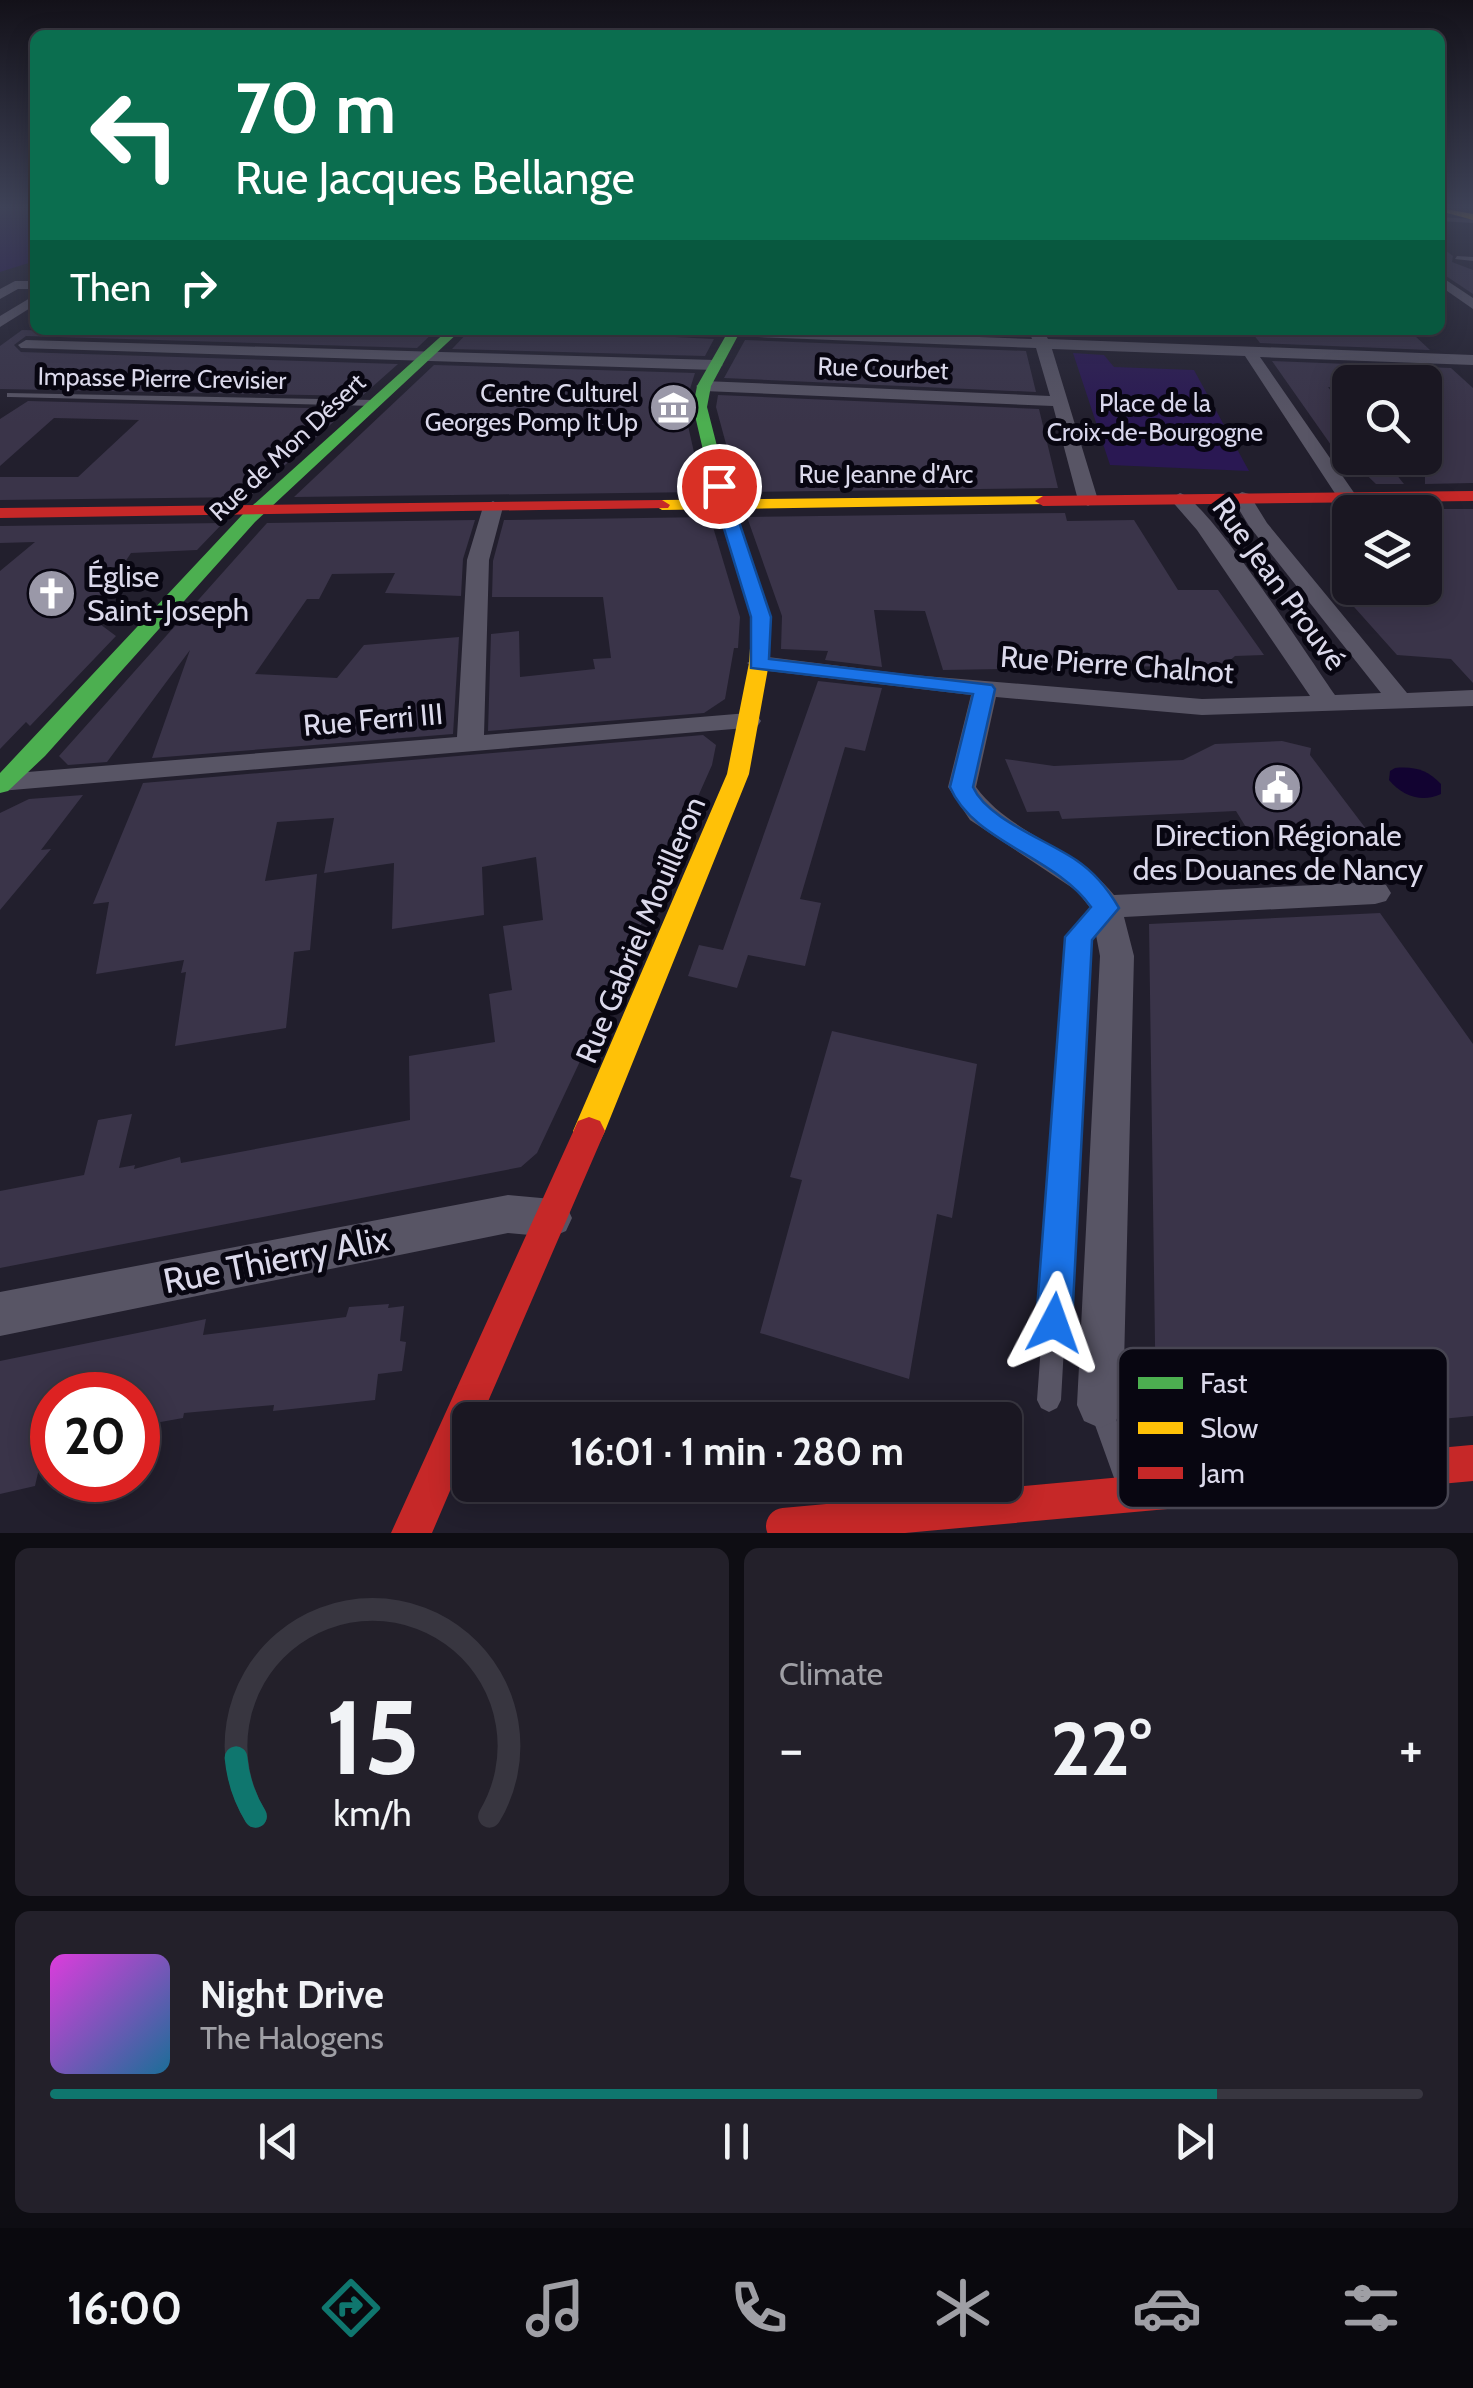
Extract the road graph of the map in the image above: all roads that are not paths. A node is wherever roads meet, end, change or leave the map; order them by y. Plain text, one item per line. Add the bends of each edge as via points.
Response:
1 (1445, 284) edge
2 (30, 285) edge
3 (0, 295) edge
4 (30, 302) edge
5 (1473, 305) edge
6 (0, 323) edge
7 (449, 335) edge
8 (732, 335) edge
9 (937, 335) edge
10 (1038, 337) edge
11 (26, 345) dead end
12 (1249, 351) junction
13 (425, 356) junction
14 (1473, 360) edge
15 (714, 364) junction
16 (704, 386) junction
17 (10, 395) dead end
18 (1061, 401) junction
19 (374, 402) junction
20 (1347, 495) edge
21 (1442, 496) edge
22 (1473, 496) edge
23 (1332, 497) edge
24 (1242, 498) junction
25 (1180, 499) junction
26 (1088, 500) junction
27 (724, 502) junction
28 (258, 509) junction
29 (0, 513) edge
30 (491, 514) junction
31 (758, 664) junction
32 (984, 689) junction
33 (1473, 698) edge
34 (1400, 701) junction
35 (1329, 704) junction
36 (748, 721) junction
37 (470, 744) junction
38 (2, 785) edge
39 (1374, 893) dead end
40 (1106, 908) junction
41 (552, 1218) junction
42 (0, 1314) edge
43 (1049, 1400) dead end
44 (1100, 1405) joint
45 (1118, 1453) edge
46 (1473, 1463) edge
47 (1448, 1465) edge
48 (1118, 1496) edge
49 (1134, 1508) edge
50 (1136, 1518) dead end
51 (775, 1528) dead end
52 (411, 1533) edge

1 - 5 street
2 - 3 street
4 - 6 street
7 - 13 main road, Rue de Mon Désert
8 - 15 main road, Rue Gabriel Mouilleron
9 - 10 street
10 - 12 street
10 - 18 street
11 - 13 street
12 - 14 street
12 - 20 street
13 - 15 street
13 - 19 main road, Rue de Mon Désert
15 - 16 main road, Rue Gabriel Mouilleron
16 - 18 street, Rue Courbet
16 - 27 main road, Rue Gabriel Mouilleron via 700,417
17 - 19 lane, Impasse Pierre Crevisier
18 - 26 street
19 - 28 main road, Rue de Mon Désert
21 - 22 main road, Rue Jeanne d'Arc
23 - 24 main road, Rue Jeanne d'Arc
24 - 25 main road, Rue Jeanne d'Arc
24 - 34 street, Rue Jean Prouvé
25 - 26 main road, Rue Jeanne d'Arc
25 - 35 street, Rue Jean Prouvé
26 - 27 main road, Rue Jeanne d'Arc
27 - 30 main road, Rue Jeanne d'Arc
27 - 31 main road, Rue Gabriel Mouilleron via 761,617
28 - 29 main road, Rue Jeanne d'Arc
28 - 30 main road, Rue Jeanne d'Arc
28 - 38 main road, Rue de Mon Désert
30 - 37 street via 478,560
31 - 32 street, Rue Pierre Chalnot
31 - 36 main road, Rue Gabriel Mouilleron
32 - 35 street, Rue Pierre Chalnot via 1202,708
32 - 40 street via 962,787 966,798 1068,866
33 - 34 street, Rue Pierre Chalnot
34 - 35 street, Rue Pierre Chalnot
36 - 37 street, Rue Ferri III
36 - 41 main road, Rue Gabriel Mouilleron via 738,774
37 - 38 street, Rue Ferri III
39 - 40 street
40 - 43 lane via 1078,937
40 - 44 street via 1117,956
41 - 42 street, Rue Thierry Alix via 508,1214
41 - 52 main road, Rue Gabriel Mouilleron
44 - 45 lane
46 - 47 main road, bridge
48 - 51 main road, bridge
49 - 50 lane

